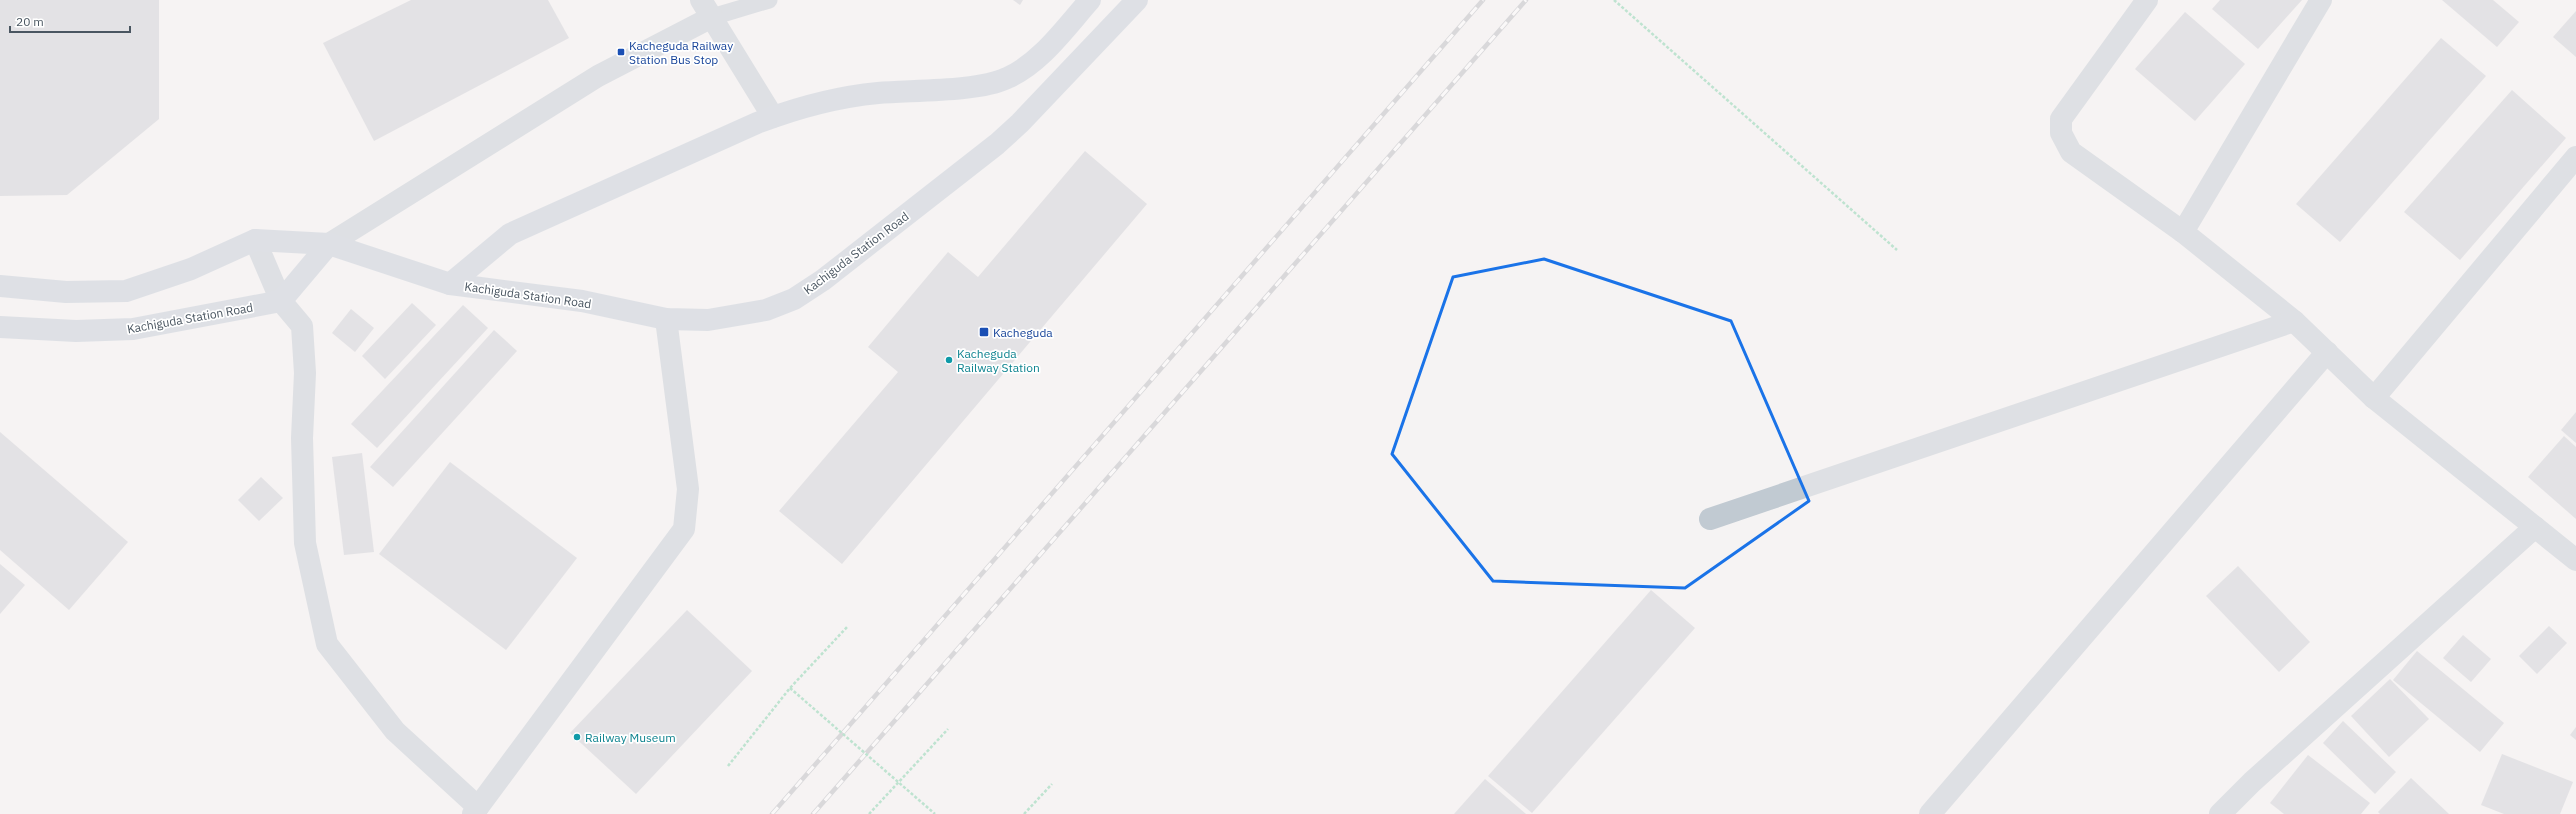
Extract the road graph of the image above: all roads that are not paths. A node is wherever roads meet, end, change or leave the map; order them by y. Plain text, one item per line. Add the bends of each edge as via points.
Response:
1 (769, 0) edge
2 (1090, 0) edge
3 (1137, 0) edge
4 (2147, 0) edge
5 (2321, 0) edge
6 (707, 9) edge
7 (772, 117) junction
8 (2576, 157) edge
9 (2183, 232) junction
10 (255, 240) junction
11 (329, 244) junction
12 (450, 284) junction
13 (0, 286) edge
14 (282, 301) junction
15 (666, 319) junction
16 (2294, 320) junction
17 (0, 327) edge
18 (2327, 352) junction
19 (2374, 398) junction
20 (1710, 519) dead end
21 (2535, 527) junction
22 (2576, 560) edge
23 (475, 810) edge
24 (1930, 814) edge
25 (2220, 814) edge

1 - 6 lane
2 - 7 main road, Kachiguda Station Road via 1043,52 1025,68 1006,79 968,87 837,99
3 - 15 main road, Kachiguda Station Road via 997,144 823,280 794,299 766,310 708,320
4 - 9 street via 2061,119 2061,133 2071,152
5 - 9 street
6 - 7 street
6 - 11 street
7 - 12 main road, Kachiguda Station Road via 510,234
8 - 19 street
9 - 16 street
10 - 11 main road, Kachiguda Station Road
10 - 13 main road, Kachiguda Station Road via 191,269 126,291 66,292
10 - 14 street
11 - 12 main road, Kachiguda Station Road
11 - 14 main road
12 - 15 main road, Kachiguda Station Road via 582,301
14 - 17 main road, Kachiguda Station Road via 133,329 76,331
14 - 23 street via 302,326 305,373 302,438 305,543 327,644 394,731
15 - 23 street via 688,489 684,529
16 - 18 street
16 - 20 street
18 - 19 street
18 - 24 street
19 - 21 street
21 - 22 street
21 - 25 street via 2252,782

